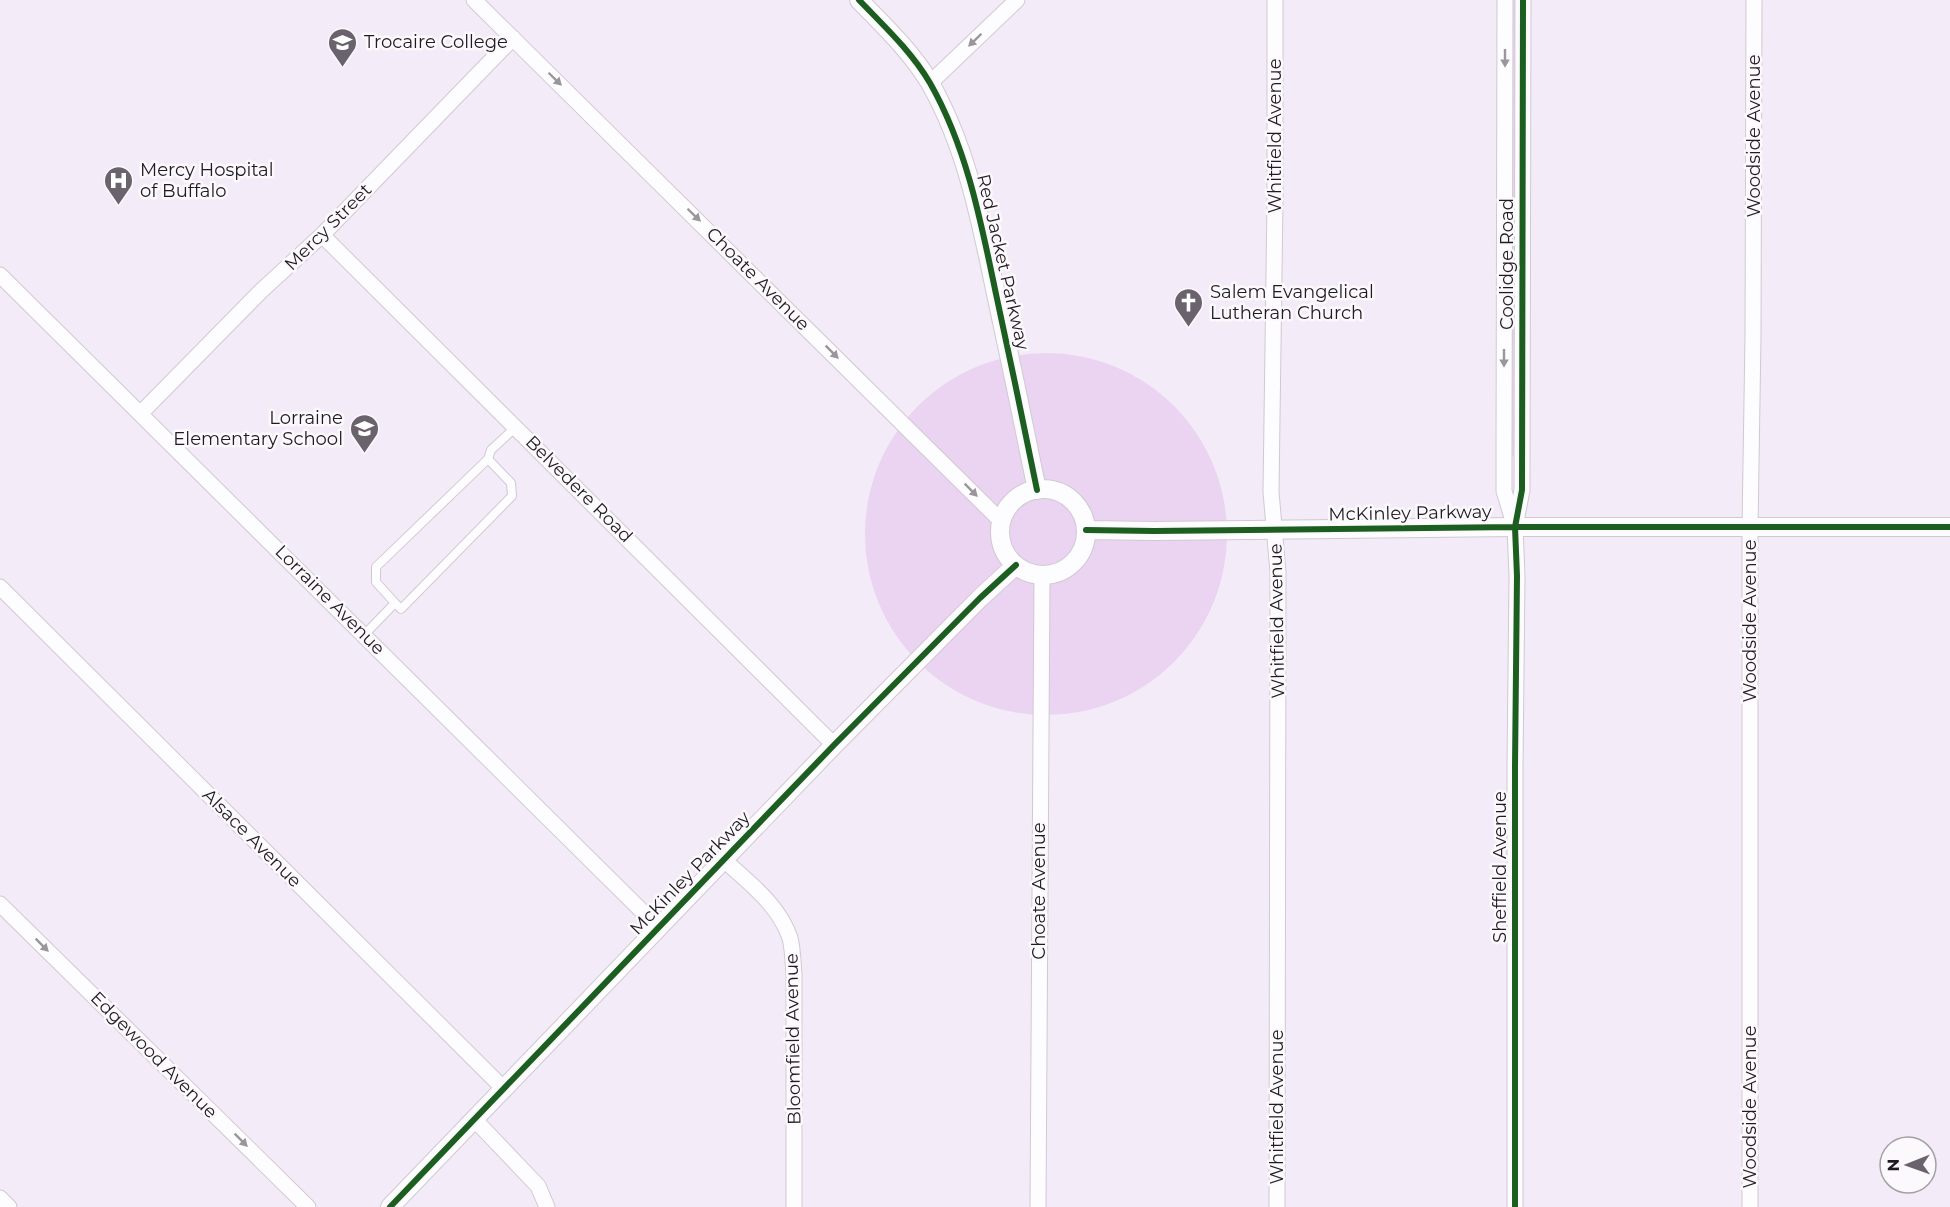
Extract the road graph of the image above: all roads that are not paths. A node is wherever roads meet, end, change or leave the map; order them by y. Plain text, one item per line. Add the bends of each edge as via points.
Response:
1 (474, 0) edge
2 (859, 0) edge
3 (1017, 0) edge
4 (1275, 0) edge
5 (1505, 0) edge
6 (1523, 0) edge
7 (1754, 0) edge
8 (513, 38) junction
9 (930, 83) junction
10 (1505, 219) junction
11 (1522, 219) junction
12 (322, 235) junction
13 (0, 275) edge
14 (141, 412) junction
15 (516, 427) junction
16 (488, 459) junction
17 (1037, 490) junction
18 (1002, 522) junction
19 (1515, 527) junction
20 (1950, 527) edge
21 (1750, 528) junction
22 (1086, 530) junction
23 (1275, 530) junction
24 (1016, 565) junction
25 (1041, 575) junction
26 (0, 587) edge
27 (395, 603) junction
28 (365, 634) junction
29 (834, 745) junction
30 (724, 860) junction
31 (0, 904) edge
32 (659, 928) junction
33 (504, 1089) junction
34 (475, 1120) junction
35 (0, 1198) edge
36 (9, 1207) edge
37 (308, 1207) edge
38 (390, 1207) edge
39 (548, 1207) edge
40 (794, 1207) edge
41 (1038, 1207) edge
42 (1277, 1207) edge
43 (1515, 1207) edge
44 (1750, 1207) edge

1 - 8 street, Choate Avenue
2 - 9 street, Red Jacket Parkway via 908,50
3 -> 9 street
4 - 23 street, Whitfield Avenue via 1271,492
5 -> 10 street, Coolidge Road
6 - 11 street, Coolidge Road
7 - 21 street, Woodside Avenue
8 - 12 street, Mercy Street
8 -> 18 street, Choate Avenue
9 - 17 street, Red Jacket Parkway via 971,182
10 - 11 street
10 -> 19 street, Coolidge Road via 1504,491
11 - 19 street, Coolidge Road via 1522,490
12 - 14 street, Mercy Street
12 - 15 street, Belvedere Road
13 - 14 street, Lorraine Avenue
14 - 28 street, Lorraine Avenue
15 - 16 lane via 491,450
15 - 29 street, Belvedere Road
16 - 27 lane via 376,567 376,582
16 - 27 lane via 511,483 512,496 401,609
17 - 18 street via 1017,498
17 - 22 street via 1056,491 1069,498 1083,516
18 - 24 street via 1002,542
19 - 21 street, McKinley Parkway
19 - 23 street, McKinley Parkway
19 - 43 street, Sheffield Avenue
20 - 21 street, McKinley Parkway
21 - 44 street, Woodside Avenue
22 - 23 street, McKinley Parkway
22 - 25 street via 1084,545 1073,562 1061,571
23 - 42 street, Whitfield Avenue
24 - 25 street
24 - 29 street, McKinley Parkway
25 - 41 street, Choate Avenue
26 - 33 street, Alsace Avenue
27 - 28 lane
28 - 32 street, Lorraine Avenue
29 - 30 street, McKinley Parkway
30 - 32 street, McKinley Parkway
30 - 40 street, Bloomfield Avenue via 771,904 790,940 794,975
31 -> 37 street, Edgewood Avenue
32 - 33 street, McKinley Parkway
33 - 34 street, McKinley Parkway
34 - 38 street, McKinley Parkway
34 - 39 street via 537,1186
35 - 36 street

